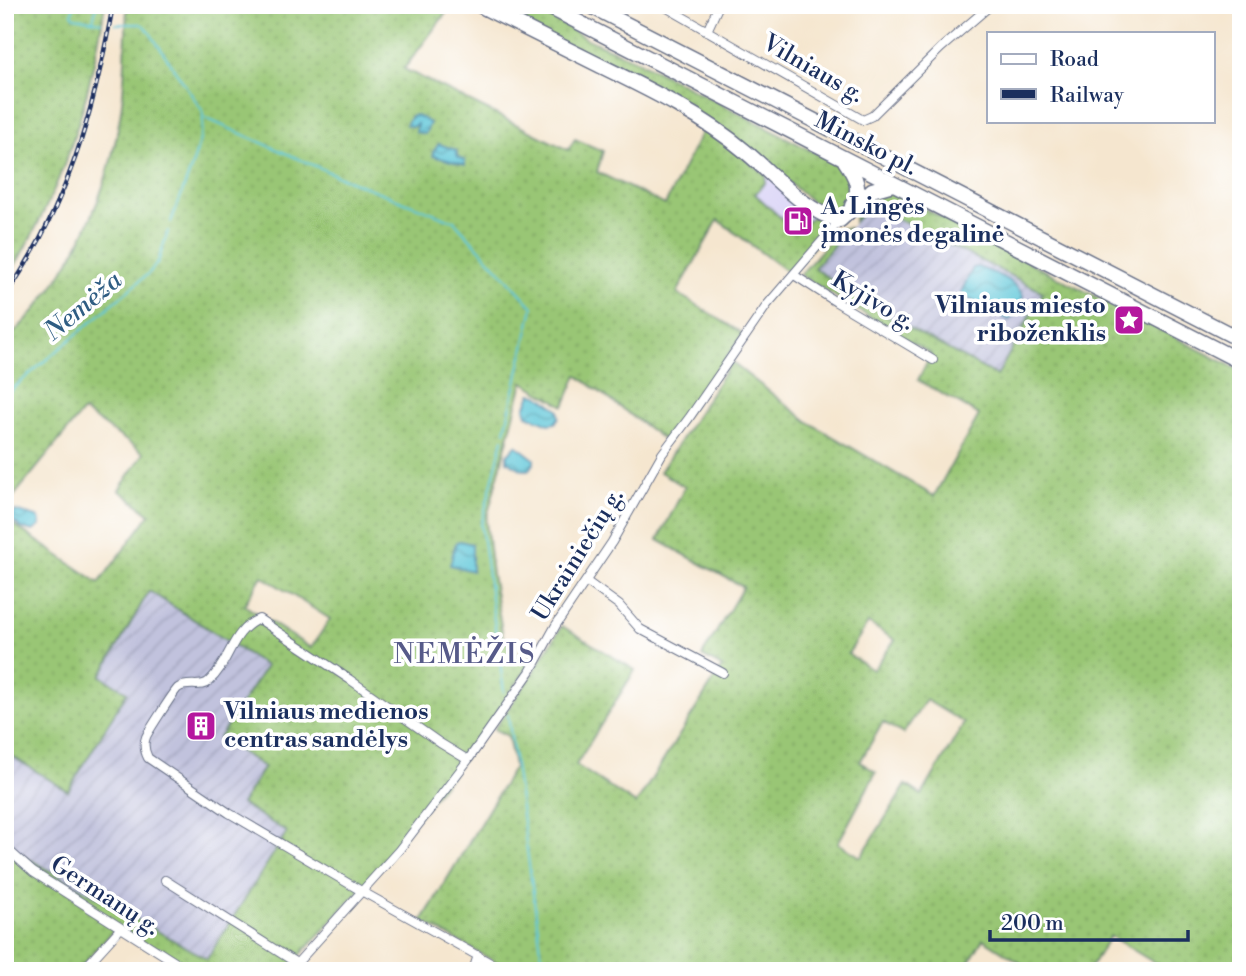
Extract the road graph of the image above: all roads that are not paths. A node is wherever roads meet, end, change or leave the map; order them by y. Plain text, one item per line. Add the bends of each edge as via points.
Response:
1 (479, 5) edge
2 (545, 5) edge
3 (589, 5) edge
4 (619, 5) edge
5 (662, 5) edge
6 (719, 5) edge
7 (991, 5) edge
8 (630, 26) junction
9 (707, 30) junction
10 (844, 158) junction
11 (893, 184) junction
12 (851, 207) junction
13 (840, 220) junction
14 (794, 275) junction
15 (1241, 340) edge
16 (933, 360) dead end
17 (1241, 362) edge
18 (586, 581) junction
19 (723, 673) dead end
20 (468, 760) junction
21 (5, 847) edge
22 (165, 880) dead end
23 (363, 892) junction
24 (121, 928) junction
25 (478, 955) junction
26 (298, 964) junction
27 (82, 971) edge
28 (189, 971) edge
29 (290, 971) edge
30 (473, 971) edge
31 (505, 971) edge

1 - 13 highway via 674,103 738,145 817,213
2 - 10 highway, Minsko pl.
3 - 8 highway, Minsko pl.
4 - 8 highway
5 - 9 street, Vilniaus g.
6 - 9 street
7 - 9 street, Vilniaus g. via 863,120
8 - 15 highway, Minsko pl.
10 - 11 highway, Minsko pl.
10 - 12 highway via 858,183
11 - 12 highway via 872,190
11 - 17 highway, Minsko pl.
12 - 13 highway
13 - 14 street, Ukrainiečių g.
14 - 16 street, Kyjivo g.
14 - 18 street, Ukrainiečių g. via 767,305 662,454
18 - 19 street via 619,605 640,629
18 - 20 street, Ukrainiečių g.
20 - 23 street, Ukrainiečių g.
20 - 23 street via 259,619 240,632 208,683 178,688 146,737 146,755 229,813
21 - 24 street, Germanų g. via 33,872
22 - 26 street
23 - 25 street
23 - 26 street, Ukrainiečių g.
24 - 27 street
24 - 28 street, Germanų g.
25 - 30 street
25 - 31 street
26 - 29 street, Ukrainiečių g.

